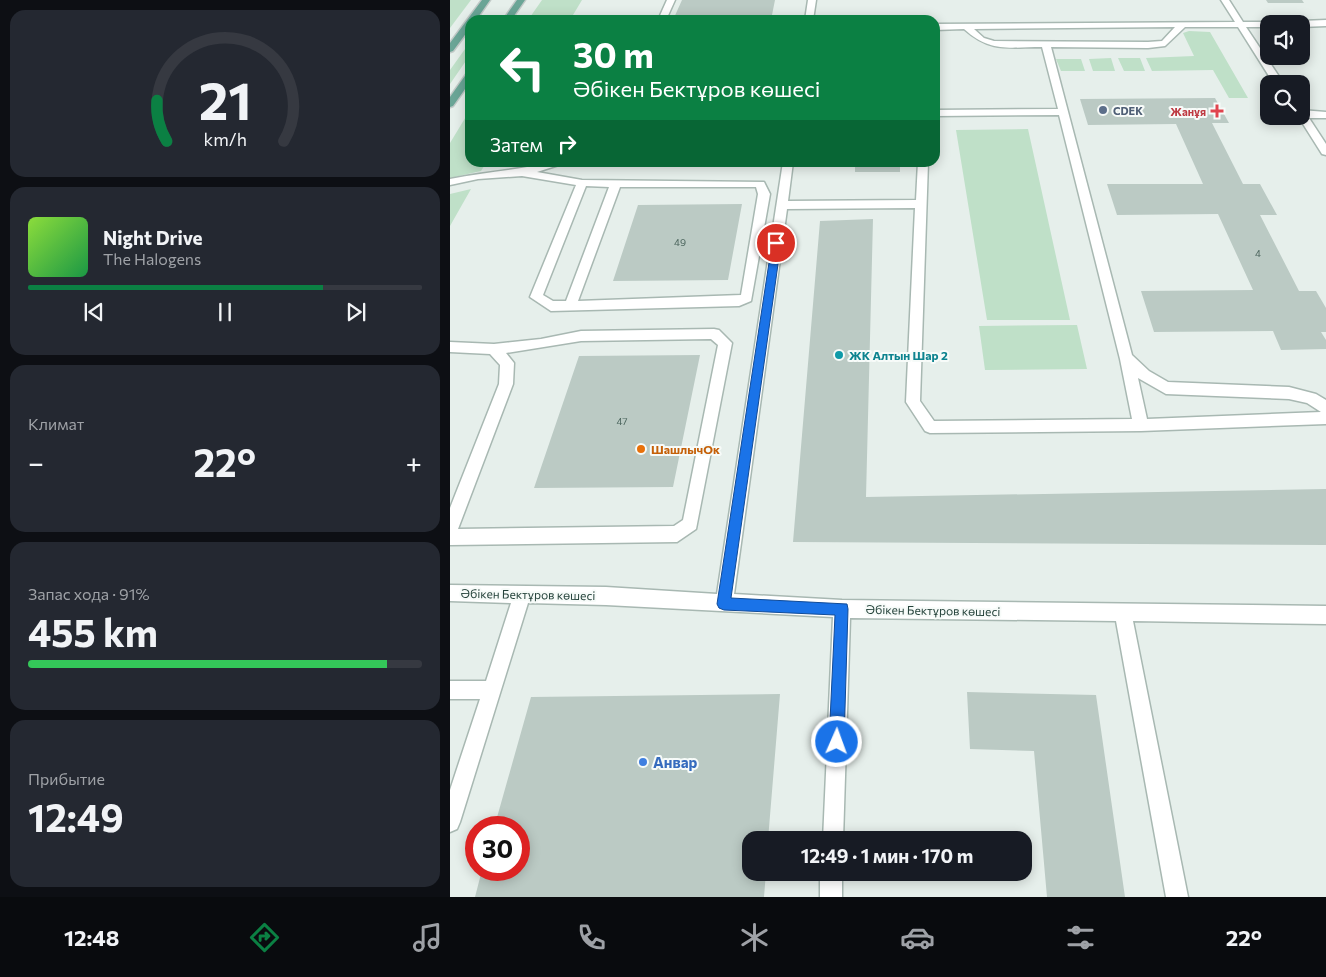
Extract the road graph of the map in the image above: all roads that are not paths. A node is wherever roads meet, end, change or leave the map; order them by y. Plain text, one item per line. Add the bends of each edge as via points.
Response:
1 (486, 0) edge
2 (521, 0) edge
3 (671, 0) edge
4 (812, 0) edge
5 (1224, 0) edge
6 (475, 15) edge
7 (510, 15) edge
8 (664, 15) edge
9 (810, 15) edge
10 (1326, 23) edge
11 (1260, 24) edge
12 (1310, 24) edge
13 (1182, 25) junction
14 (1241, 25) junction
15 (965, 26) junction
16 (940, 27) edge
17 (465, 29) edge
18 (1046, 45) junction
19 (450, 49) edge
20 (1273, 75) edge
21 (465, 82) edge
22 (450, 104) edge
23 (1063, 112) junction
24 (940, 113) edge
25 (1310, 114) edge
26 (1326, 115) edge
27 (1309, 125) edge
28 (1326, 152) edge
29 (525, 167) edge
30 (544, 167) edge
31 (787, 167) edge
32 (923, 167) edge
33 (522, 173) junction
34 (450, 182) edge
35 (582, 183) junction
36 (616, 183) junction
37 (921, 204) junction
38 (782, 206) junction
39 (570, 306) junction
40 (450, 347) edge
41 (494, 349) junction
42 (1126, 357) junction
43 (1326, 408) edge
44 (1326, 418) edge
45 (1141, 425) junction
46 (450, 529) edge
47 (450, 537) edge
48 (450, 593) edge
49 (522, 596) junction
50 (724, 604) junction
51 (842, 609) junction
52 (1124, 613) junction
53 (1326, 615) edge
54 (450, 690) edge
55 (492, 690) junction
56 (450, 822) edge
57 (833, 831) edge
58 (831, 881) edge
59 (830, 897) edge
60 (1177, 897) edge

1 - 6 main road
2 - 7 main road
3 - 8 street
4 - 9 street
5 - 14 street
10 - 12 street
11 - 14 street
13 - 14 street
13 - 15 street
13 - 18 street via 1164,43
14 - 20 street
15 - 16 street
15 - 18 street via 981,40 993,44
17 - 19 main road
18 - 23 street
21 - 22 main road
23 - 24 street
23 - 42 street
25 - 26 street
27 - 28 street
29 - 33 street
30 - 33 street
31 - 38 street
32 - 37 street
33 - 34 street
33 - 35 street
35 - 36 street
35 - 39 street via 536,297 551,306
36 - 39 street
36 - 39 street via 760,184 764,194 748,298 739,301
37 - 38 street
37 - 45 street via 913,402 930,427
38 - 50 street
40 - 41 street
41 - 46 street via 507,363 506,384
41 - 47 street via 581,336 714,334 725,343 690,524 677,534
42 - 43 street via 1144,375 1166,388 1289,393 1312,398
42 - 45 street
44 - 45 street
48 - 49 street, Әбікен Бектұров көшесі
49 - 50 street, Әбікен Бектұров көшесі via 606,596
49 - 55 street
50 - 51 street, Әбікен Бектұров көшесі
51 - 52 street, Әбікен Бектұров көшесі
51 - 57 street
52 - 53 street, Әбікен Бектұров көшесі
52 - 60 street
54 - 55 street
55 - 56 street
58 - 59 street

